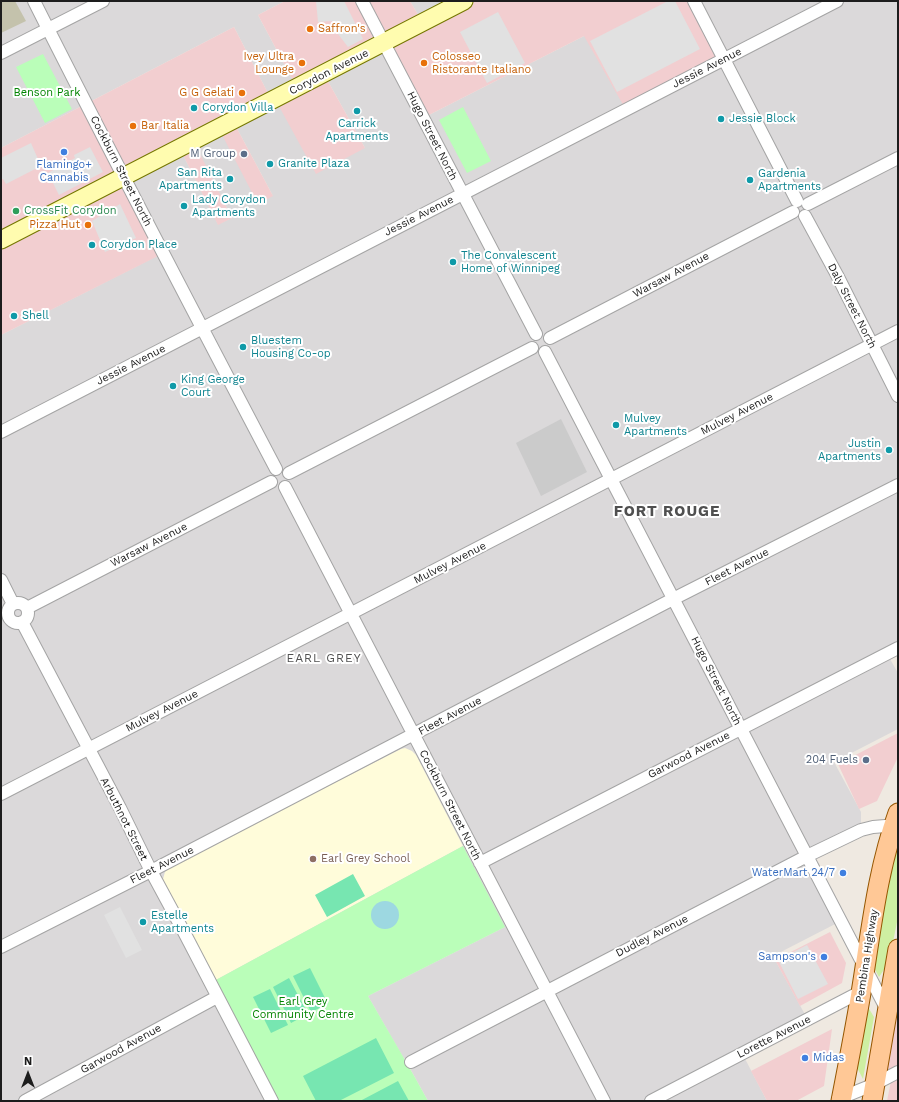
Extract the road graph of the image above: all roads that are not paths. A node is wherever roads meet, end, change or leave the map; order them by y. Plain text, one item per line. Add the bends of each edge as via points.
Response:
1 (34, 1) edge
2 (104, 1) edge
3 (362, 1) edge
4 (464, 1) edge
5 (694, 1) edge
6 (837, 1) edge
7 (48, 29) junction
8 (384, 43) junction
9 (1, 53) edge
10 (724, 59) junction
11 (898, 158) edge
12 (124, 177) junction
13 (463, 194) junction
14 (800, 206) junction
15 (1, 240) edge
16 (203, 328) junction
17 (898, 331) edge
18 (536, 334) junction
19 (550, 338) junction
20 (871, 344) junction
21 (532, 348) junction
22 (545, 352) junction
23 (898, 396) edge
24 (1, 432) edge
25 (276, 469) junction
26 (290, 473) junction
27 (611, 479) junction
28 (271, 482) junction
29 (898, 485) edge
30 (285, 487) junction
31 (1, 580) edge
32 (674, 599) junction
33 (13, 604) junction
34 (27, 608) junction
35 (351, 613) junction
36 (5, 619) edge
37 (22, 622) junction
38 (898, 648) edge
39 (741, 729) junction
40 (414, 735) junction
41 (88, 749) junction
42 (1, 794) edge
43 (897, 821) edge
44 (807, 856) junction
45 (480, 863) junction
46 (150, 871) junction
47 (1, 947) edge
48 (898, 949) edge
49 (865, 966) junction
50 (896, 975) edge
51 (868, 989) junction
52 (546, 991) junction
53 (217, 997) junction
54 (887, 1010) junction
55 (898, 1034) edge
56 (410, 1062) dead end
57 (898, 1072) edge
58 (873, 1092) edge
59 (839, 1100) edge
60 (25, 1101) edge
61 (272, 1101) edge
62 (604, 1101) edge
63 (651, 1101) edge

1 - 7 street, Cockburn Street North
2 - 7 street
3 - 8 street, Hugo Street North
4 - 8 main road, Corydon Avenue
5 - 10 street
6 - 10 street, Jessie Avenue
7 - 9 street
7 - 12 street, Cockburn Street North
8 - 12 main road, Corydon Avenue
8 - 13 street, Hugo Street North
10 - 13 street, Jessie Avenue
10 - 14 street
11 - 14 street, Warsaw Avenue
12 - 15 main road, Corydon Avenue
12 - 16 street, Cockburn Street North
13 - 16 street, Jessie Avenue
13 - 18 street, Hugo Street North
14 - 19 street, Warsaw Avenue
14 - 20 street, Daly Street North via 810,208 805,216
16 - 24 street, Jessie Avenue
16 - 25 street, Cockburn Street North
17 - 20 street, Mulvey Avenue
18 - 19 street via 542,333
18 - 21 street via 531,342
19 - 22 street via 551,345
20 - 23 street, Daly Street North
20 - 27 street, Mulvey Avenue
21 - 22 street via 539,353
21 - 26 street
22 - 27 street, Hugo Street North
25 - 26 street via 282,468
25 - 28 street via 272,473
26 - 30 street via 291,479
27 - 32 street, Hugo Street North
27 - 35 street, Mulvey Avenue
28 - 30 street via 276,487
28 - 34 street, Warsaw Avenue
29 - 32 street, Fleet Avenue
30 - 35 street, Cockburn Street North
31 - 33 street
32 - 39 street, Hugo Street North
32 - 40 street, Fleet Avenue
33 - 34 street via 22,604
33 - 36 street
34 - 37 street via 27,617
35 - 40 street, Cockburn Street North
35 - 41 street, Mulvey Avenue
36 - 37 street via 16,623
37 - 41 street, Arbuthnot Street
38 - 39 street, Garwood Avenue
39 - 44 street, Hugo Street North
39 - 45 street, Garwood Avenue
40 - 45 street, Cockburn Street North
40 - 46 street, Fleet Avenue
41 - 42 street, Mulvey Avenue
41 - 46 street, Arbuthnot Street
43 - 44 street, Dudley Avenue via 861,830
43 - 49 main road, Pembina Highway via 887,845
44 - 49 street, Hugo Street North
44 - 52 street, Dudley Avenue
45 - 52 street, Cockburn Street North
46 - 47 street, Fleet Avenue
46 - 53 street, Arbuthnot Street
48 - 50 main road
49 - 51 main road, Pembina Highway
50 - 51 street, Lorette Avenue
50 - 54 main road
51 - 54 street
51 - 59 main road, Pembina Highway
51 - 63 street, Lorette Avenue
52 - 56 street, Dudley Avenue
52 - 62 street, Cockburn Street North
53 - 60 street, Garwood Avenue
53 - 61 street, Arbuthnot Street
54 - 55 main road
54 - 58 main road
57 - 58 street
58 - 59 street

